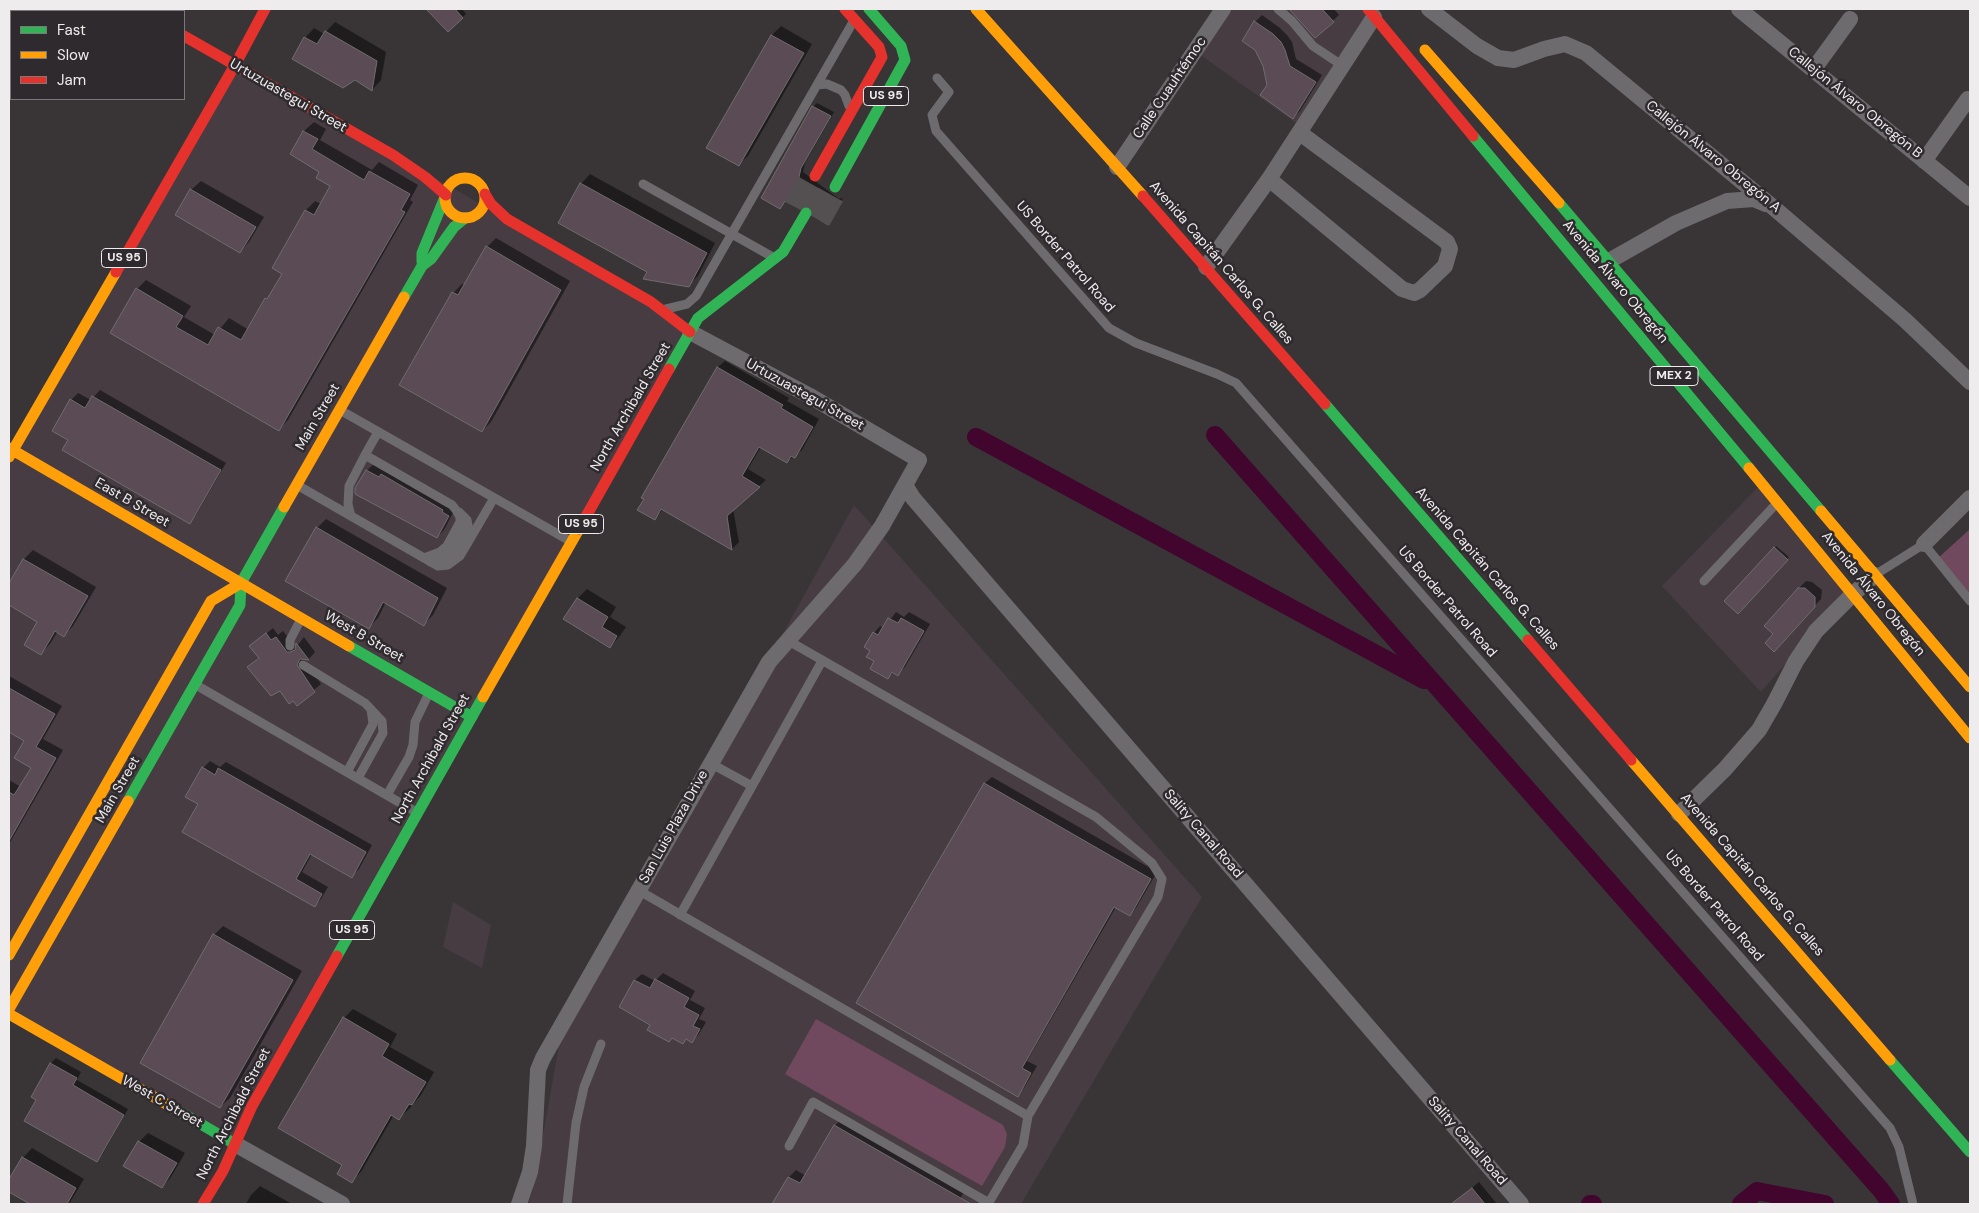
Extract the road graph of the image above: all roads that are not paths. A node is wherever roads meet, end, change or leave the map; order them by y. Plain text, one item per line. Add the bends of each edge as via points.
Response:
1 (265, 9) edge
2 (845, 9) edge
3 (976, 9) edge
4 (1224, 9) edge
5 (1278, 9) edge
6 (1429, 9) edge
7 (1739, 9) edge
8 (860, 12) edge
9 (1374, 12) edge
10 (1850, 18) dead end
11 (185, 37) edge
12 (1418, 42) dead end
13 (234, 66) junction
14 (1343, 66) junction
15 (1814, 70) junction
16 (937, 78) dead end
17 (817, 85) junction
18 (1968, 99) dead end
19 (851, 112) junction
20 (855, 129) junction
21 (1300, 133) junction
22 (858, 145) junction
23 (393, 155) junction
24 (1924, 161) junction
25 (427, 164) dead end
26 (1117, 167) junction
27 (449, 173) dead end
28 (467, 178) junction
29 (1269, 179) junction
30 (825, 181) junction
31 (643, 184) dead end
32 (485, 194) junction
33 (446, 196) junction
34 (1970, 198) edge
35 (1774, 208) junction
36 (469, 217) junction
37 (487, 223) dead end
38 (732, 234) junction
39 (766, 249) junction
40 (796, 254) dead end
41 (780, 261) junction
42 (1609, 261) junction
43 (422, 266) junction
44 (1206, 267) junction
45 (734, 275) dead end
46 (589, 280) dead end
47 (750, 292) dead end
48 (661, 309) junction
49 (726, 311) dead end
50 (701, 315) junction
51 (690, 332) junction
52 (1970, 382) edge
53 (340, 410) junction
54 (378, 432) junction
55 (10, 452) edge
56 (365, 455) junction
57 (296, 485) junction
58 (905, 485) junction
59 (494, 498) junction
60 (1970, 498) edge
61 (1778, 502) junction
62 (351, 516) junction
63 (571, 542) junction
64 (1924, 544) junction
65 (427, 560) junction
66 (1875, 576) junction
67 (1704, 581) dead end
68 (241, 583) junction
69 (1853, 594) junction
70 (1970, 601) edge
71 (301, 618) junction
72 (787, 640) junction
73 (290, 646) dead end
74 (822, 661) junction
75 (303, 665) dead end
76 (196, 684) junction
77 (1970, 687) edge
78 (430, 692) junction
79 (370, 707) junction
80 (472, 717) junction
81 (1970, 738) edge
82 (710, 763) junction
83 (347, 772) junction
84 (358, 778) junction
85 (752, 786) junction
86 (387, 795) junction
87 (418, 813) junction
88 (1679, 814) junction
89 (638, 890) junction
90 (680, 915) junction
91 (9, 955) edge
92 (9, 1009) edge
93 (9, 1014) edge
94 (601, 1044) dead end
95 (1028, 1116) junction
96 (235, 1144) junction
97 (789, 1146) dead end
98 (1970, 1152) edge
99 (332, 1202) edge
100 (203, 1204) edge
101 (519, 1204) edge
102 (567, 1204) edge
103 (988, 1204) edge
104 (1521, 1204) edge
105 (1913, 1204) edge

1 - 13 main road, US 95
2 - 8 main road, US 95
3 - 26 main road, Avenida Capitán Carlos G. Calles
4 - 26 street, Calle Cuauhtémoc
5 - 14 lane via 1292,20 1313,46
6 - 35 street, Callejón Álvaro Obregón A via 1498,58 1514,60 1565,44 1586,53
7 - 15 street, Callejón Álvaro Obregón B
8 - 17 lane
8 - 19 main road, US 95 via 882,57
8 - 20 main road, US 95 via 894,54
8 - 22 main road, US 95 via 901,46 905,60
9 - 14 street
9 - 61 main road, Avenida Álvaro Obregón / MEX 2
10 - 15 street
11 - 13 main road, Urtuzuastegui Street
12 - 42 main road, Avenida Álvaro Obregón / MEX 2
13 - 23 main road, Urtuzuastegui Street
13 - 55 main road, US 95
14 - 21 street
15 - 24 street, Callejón Álvaro Obregón B
16 - 105 lane, US Border Patrol Road via 949,92 932,115 936,130 1109,328 1136,343 1236,383 1890,1128 1899,1147
17 - 19 lane via 827,84 841,90
17 - 38 lane
18 - 24 street
19 - 20 lane
19 - 30 main road, US 95
20 - 22 lane
20 - 30 main road, US 95
21 - 29 street
21 - 29 street via 1447,242 1450,249 1444,266 1420,290 1414,293 1402,289
22 - 30 main road, US 95
23 - 25 main road, Urtuzuastegui Street via 412,157
23 - 33 main road, Urtuzuastegui Street via 426,177
24 - 34 street, Callejón Álvaro Obregón B
26 - 44 main road, Avenida Capitán Carlos G. Calles
27 - 28 main road
28 - 32 main road via 480,185
28 - 33 main road via 453,183
29 - 44 street
31 - 38 lane
32 - 36 main road via 483,207
32 - 48 main road, Urtuzuastegui Street via 507,220
33 - 36 main road via 453,214
33 - 43 main road, Main Street via 422,253
35 - 42 street via 1754,199 1727,201 1676,223
35 - 52 street, Callejón Álvaro Obregón A via 1905,320
36 - 37 main road
36 - 43 main road, Main Street via 454,227 431,259
38 - 39 lane
38 - 48 lane via 696,296 680,307
39 - 41 lane
39 - 41 main road, US 95 via 802,210
40 - 41 main road, US 95
41 - 47 main road, US 95
41 - 50 main road, US 95
42 - 66 main road, Avenida Álvaro Obregón / MEX 2
43 - 53 main road, Main Street
44 - 88 main road, Avenida Capitán Carlos G. Calles
45 - 50 main road, US 95 via 713,292
46 - 51 main road, Urtuzuastegui Street
48 - 51 main road, Urtuzuastegui Street
49 - 50 main road
50 - 51 main road, US 95
51 - 58 street, Urtuzuastegui Street via 810,396 919,460
51 - 63 main road, North Archibald Street / US 95
53 - 54 lane
53 - 57 main road, Main Street
54 - 56 lane
54 - 59 lane
55 - 68 main road, East B Street
56 - 62 lane via 349,486
56 - 65 lane via 456,510 460,522 447,546
57 - 62 lane
57 - 68 main road, Main Street
58 - 72 street, San Luis Plaza Drive via 855,564
58 - 104 street, Sality Canal Road
59 - 63 lane
59 - 65 lane via 460,556 444,567
60 - 64 street
61 - 67 lane
61 - 69 main road, Avenida Álvaro Obregón / MEX 2
62 - 65 lane
63 - 80 main road, North Archibald Street / US 95
64 - 66 lane
64 - 70 lane
66 - 69 street
66 - 77 main road, Avenida Álvaro Obregón / MEX 2
68 - 71 main road, West B Street
68 - 76 main road, Main Street via 240,605
68 - 91 main road, Main Street via 210,601
69 - 81 main road, Avenida Álvaro Obregón / MEX 2
69 - 88 street via 1816,631 1759,730
71 - 73 lane
71 - 78 main road, West B Street
72 - 74 lane
72 - 82 street, San Luis Plaza Drive via 769,662
74 - 85 lane
74 - 95 lane via 1096,817 1152,863 1162,879 1158,897
75 - 79 lane
76 - 83 lane
76 - 92 main road, Main Street
78 - 80 main road, West B Street
78 - 86 lane via 415,722 409,757
79 - 83 lane via 373,724
79 - 84 lane via 382,721 383,733
80 - 87 main road, North Archibald Street / US 95
82 - 85 lane
82 - 89 street, San Luis Plaza Drive
83 - 84 lane
84 - 86 lane
85 - 90 lane
86 - 87 lane
87 - 96 main road, North Archibald Street / US 95 via 252,1106
88 - 98 main road, Avenida Capitán Carlos G. Calles
89 - 90 lane
89 - 101 street, San Luis Plaza Drive via 542,1058 538,1070 530,1172
90 - 95 lane
93 - 96 main road, West C Street
94 - 102 lane via 584,1087 576,1123
95 - 103 lane via 1023,1145
96 - 99 street, West C Street
96 - 100 main road, North Archibald Street / US 95
97 - 103 lane via 813,1102

